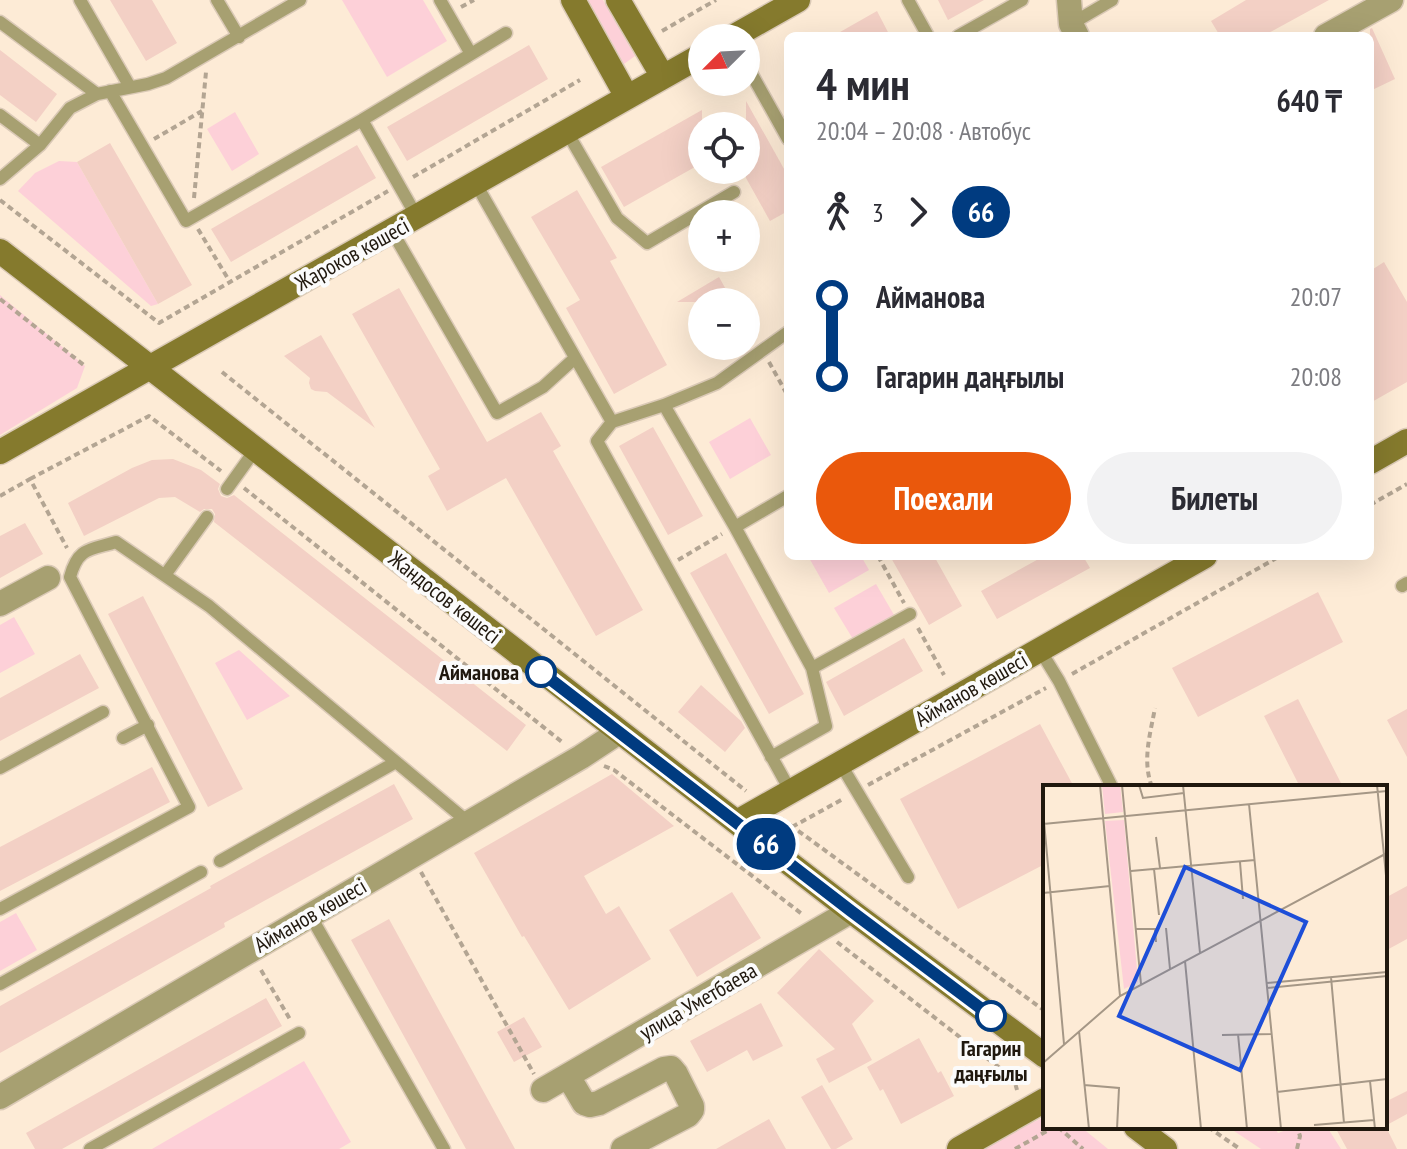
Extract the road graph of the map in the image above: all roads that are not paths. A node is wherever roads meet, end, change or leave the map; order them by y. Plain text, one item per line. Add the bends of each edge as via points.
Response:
1 (80, 0) edge
2 (217, 0) edge
3 (300, 0) edge
4 (440, 0) edge
5 (573, 0) edge
6 (618, 0) edge
7 (798, 0) edge
8 (908, 0) edge
9 (1022, 0) edge
10 (1112, 0) edge
11 (1391, 0) edge
12 (1072, 20) edge
13 (0, 22) edge
14 (756, 24) edge
15 (926, 32) edge
16 (965, 32) edge
17 (1333, 32) edge
18 (506, 33) dead end
19 (239, 37) junction
20 (471, 54) junction
21 (688, 63) edge
22 (663, 77) junction
23 (130, 87) junction
24 (760, 89) edge
25 (103, 92) junction
26 (627, 97) junction
27 (0, 115) edge
28 (362, 120) junction
29 (567, 132) junction
30 (784, 132) edge
31 (40, 145) junction
32 (0, 179) edge
33 (476, 184) junction
34 (734, 192) dead end
35 (417, 217) junction
36 (392, 231) junction
37 (0, 251) edge
38 (784, 335) edge
39 (575, 358) junction
40 (150, 368) junction
41 (664, 405) junction
42 (612, 422) junction
43 (1407, 441) edge
44 (255, 450) junction
45 (0, 452) edge
46 (1374, 460) edge
47 (230, 485) road end
48 (784, 498) edge
49 (207, 517) dead end
50 (735, 527) junction
51 (1198, 560) edge
52 (165, 575) junction
53 (48, 578) dead end
54 (0, 604) edge
55 (910, 614) dead end
56 (1040, 650) junction
57 (812, 668) junction
58 (103, 712) dead end
59 (148, 725) junction
60 (619, 732) junction
61 (123, 738) dead end
62 (771, 757) junction
63 (396, 762) junction
64 (840, 763) junction
65 (0, 768) edge
66 (1111, 785) edge
67 (791, 792) junction
68 (468, 822) junction
69 (737, 822) junction
70 (220, 861) dead end
71 (201, 872) dead end
72 (908, 877) dead end
73 (0, 909) edge
74 (851, 911) junction
75 (310, 915) junction
76 (0, 984) edge
77 (299, 1033) road end
78 (1043, 1055) edge
79 (568, 1076) junction
80 (543, 1090) road end
81 (0, 1097) edge
82 (1043, 1101) edge
83 (1139, 1129) edge
84 (90, 1149) edge
85 (444, 1149) edge
86 (623, 1149) edge
87 (959, 1149) edge
88 (1165, 1149) edge

1 - 23 lane
2 - 19 lane
3 - 19 lane
4 - 20 lane
5 - 26 main road
6 - 22 main road
7 - 14 main road
8 - 15 lane
9 - 16 lane
10 - 12 lane
11 - 17 street
13 - 25 lane
18 - 20 lane
19 - 23 lane via 166,78
20 - 28 lane
21 - 22 main road, Жароков көшесі
22 - 26 main road, Жароков көшесі
23 - 25 lane
24 - 30 lane
25 - 28 lane via 186,221
25 - 31 lane via 70,108
26 - 29 main road, Жароков көшесі
27 - 31 lane
28 - 35 lane
29 - 33 main road, Жароков көшесі
29 - 34 lane via 617,218 647,243
31 - 32 lane
33 - 35 main road, Жароков көшесі
33 - 39 lane
35 - 36 main road, Жароков көшесі
36 - 39 lane via 497,413 543,387
36 - 40 main road, Жароков көшесі
37 - 40 main road, Жандосов көшесі
38 - 41 lane via 717,383
39 - 42 lane
40 - 44 main road, Жандосов көшесі
40 - 45 main road, Жароков көшесі
41 - 42 lane
41 - 50 lane
42 - 62 lane via 597,441
43 - 46 main road
44 - 47 lane
44 - 60 main road, Жандосов көшесі
48 - 50 lane
49 - 52 lane
50 - 57 lane
51 - 56 main road, Айманов көшесі
52 - 59 lane via 116,542 84,552 74,560 70,577
52 - 63 lane
53 - 54 street
55 - 57 lane
56 - 64 main road, Айманов көшесі
56 - 66 lane
57 - 62 lane via 826,726
58 - 65 lane
59 - 61 lane
59 - 73 lane via 189,807
60 - 68 street, Айманов көшесі
60 - 69 main road, Жандосов көшесі
62 - 67 lane
63 - 68 lane
63 - 70 lane
64 - 67 main road, Айманов көшесі
64 - 72 lane
67 - 69 main road, Айманов көшесі
68 - 75 street, Айманов көшесі
69 - 74 main road, Жандосов көшесі
71 - 76 lane
74 - 78 main road, Жандосов көшесі
74 - 79 street, улица Уметбаева
75 - 81 street, Айманов көшесі
75 - 85 lane
77 - 84 lane
79 - 80 street, улица Уметбаева
79 - 86 street via 590,1105 664,1069 676,1074 692,1110
82 - 87 main road
83 - 88 main road

